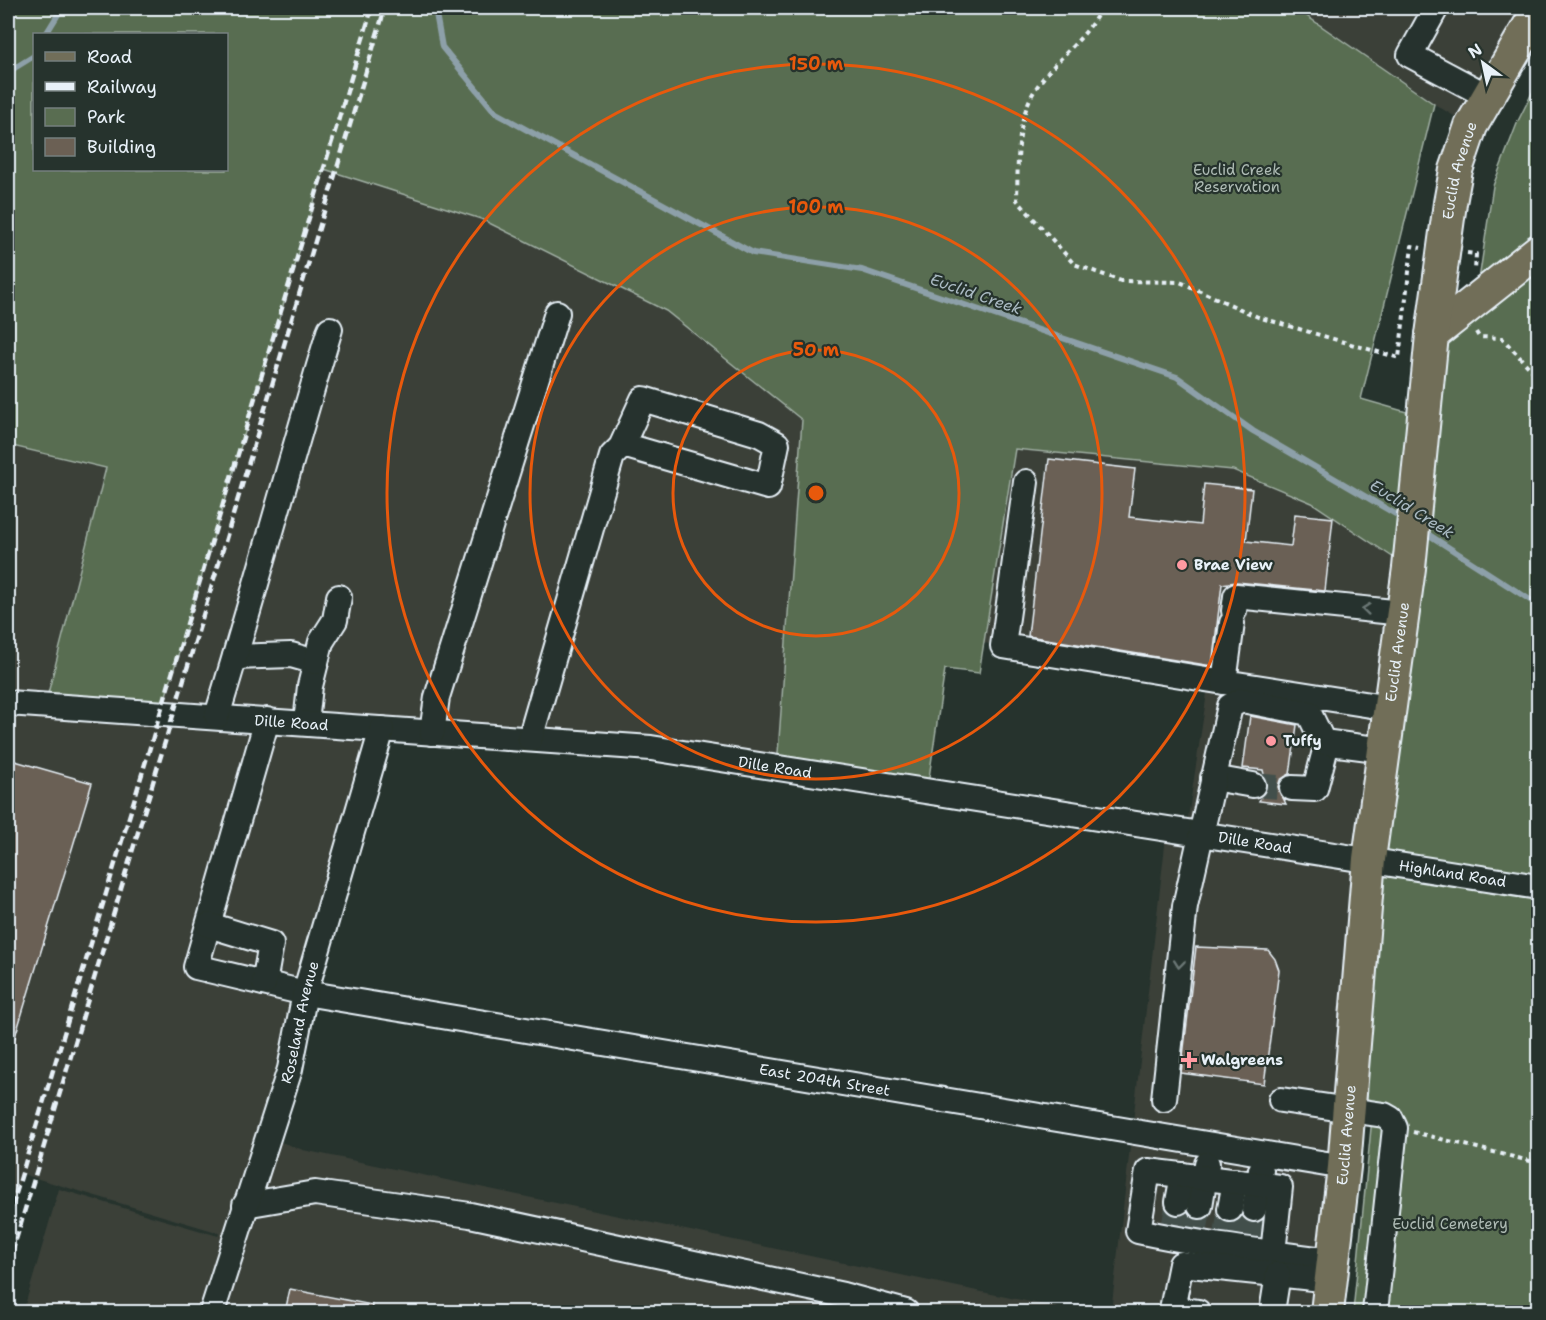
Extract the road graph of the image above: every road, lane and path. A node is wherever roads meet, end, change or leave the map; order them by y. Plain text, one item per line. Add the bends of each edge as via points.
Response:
1 (1101, 8) edge
2 (1436, 8) edge
3 (1539, 11) edge
4 (1487, 96) junction
5 (1419, 247) dead end
6 (1539, 251) edge
7 (1468, 254) dead end
8 (1475, 267) dead end
9 (557, 313) dead end
10 (330, 329) dead end
11 (1432, 335) junction
12 (1476, 335) dead end
13 (1539, 377) edge
14 (621, 447) junction
15 (1026, 482) dead end
16 (339, 597) dead end
17 (1403, 613) junction
18 (235, 657) junction
19 (316, 662) junction
20 (1224, 682) junction
21 (8, 703) edge
22 (1390, 708) junction
23 (217, 716) junction
24 (267, 720) junction
25 (306, 723) junction
26 (382, 729) junction
27 (432, 733) junction
28 (530, 739) junction
29 (1327, 743) junction
30 (1384, 750) junction
31 (1213, 778) junction
32 (1253, 785) tunnel mouth
33 (1292, 788) tunnel mouth
34 (1200, 833) junction
35 (1369, 860) junction
36 (1539, 887) edge
37 (209, 925) junction
38 (264, 983) junction
39 (305, 993) junction
40 (1164, 1100) dead end
41 (1281, 1100) dead end
42 (1348, 1112) junction
43 (1395, 1128) junction
44 (1209, 1146) junction
45 (1265, 1154) junction
46 (1539, 1163) edge
47 (1344, 1167) junction
48 (1209, 1179) junction
49 (245, 1205) junction
50 (1201, 1226) junction
51 (1275, 1264) junction
52 (1331, 1270) junction
53 (212, 1312) edge
54 (906, 1312) edge
55 (1198, 1312) edge
56 (1272, 1312) edge
57 (1327, 1312) edge
58 (1375, 1312) edge

1 - 5 path via 1092,26 1031,96 1018,143 1017,200 1074,264 1121,282 1180,282 1258,317 1399,358 1412,246
2 - 4 street via 1410,55
3 - 4 main road, Euclid Avenue
4 - 11 main road, Euclid Avenue via 1471,126 1456,170
6 - 11 main road
7 - 8 path via 1476,254
9 - 27 street via 436,697
10 - 18 street
11 - 17 main road, Euclid Avenue
12 - 13 path via 1502,338
14 - 14 street via 768,487 777,444 759,434 643,399
14 - 28 street via 612,456
15 - 20 street via 1003,646
16 - 19 street via 335,620 321,642
17 -> 20 street via 1236,596
17 - 22 main road, Euclid Avenue
18 - 19 street via 291,655
18 - 23 street
19 - 25 street
20 - 22 street
21 - 23 street, Dille Road
22 - 30 main road, Euclid Avenue
23 - 24 street, Dille Road
24 - 25 street, Dille Road
24 - 37 street
25 - 26 street, Dille Road
26 - 27 street, Dille Road
26 - 39 street, Roseland Avenue
27 - 28 street, Dille Road
28 - 34 street, Dille Road via 651,748
29 - 30 street
29 - 31 street via 1309,713 1235,701 1230,706
29 - 33 street via 1315,789
30 - 35 main road, Euclid Avenue
31 - 32 street
31 - 34 street
34 - 35 street, Dille Road
34 -> 40 street via 1185,906
35 - 36 street, Highland Road
35 - 42 main road, Euclid Avenue
37 - 38 street via 272,944
37 - 38 street, East 204th Street via 195,967
38 - 39 street, East 204th Street
39 - 44 street, East 204th Street
39 - 49 street, Roseland Avenue via 290,1069
41 - 42 street
42 - 43 street via 1384,1114
42 - 47 main road, Euclid Avenue
43 - 46 path
43 - 58 street
44 - 45 street, East 204th Street
44 - 48 street
45 - 47 street, East 204th Street
45 - 48 street
47 - 52 main road, Euclid Avenue
48 - 50 street
48 - 50 street
48 - 50 street
48 - 50 street via 1148,1172 1138,1231
48 - 51 street via 1280,1187
49 - 53 street, Roseland Avenue
49 - 54 street via 315,1193 470,1215
50 - 51 street
51 - 52 street
51 - 55 street via 1181,1264 1172,1309
51 - 56 street
52 - 57 main road, Euclid Avenue

